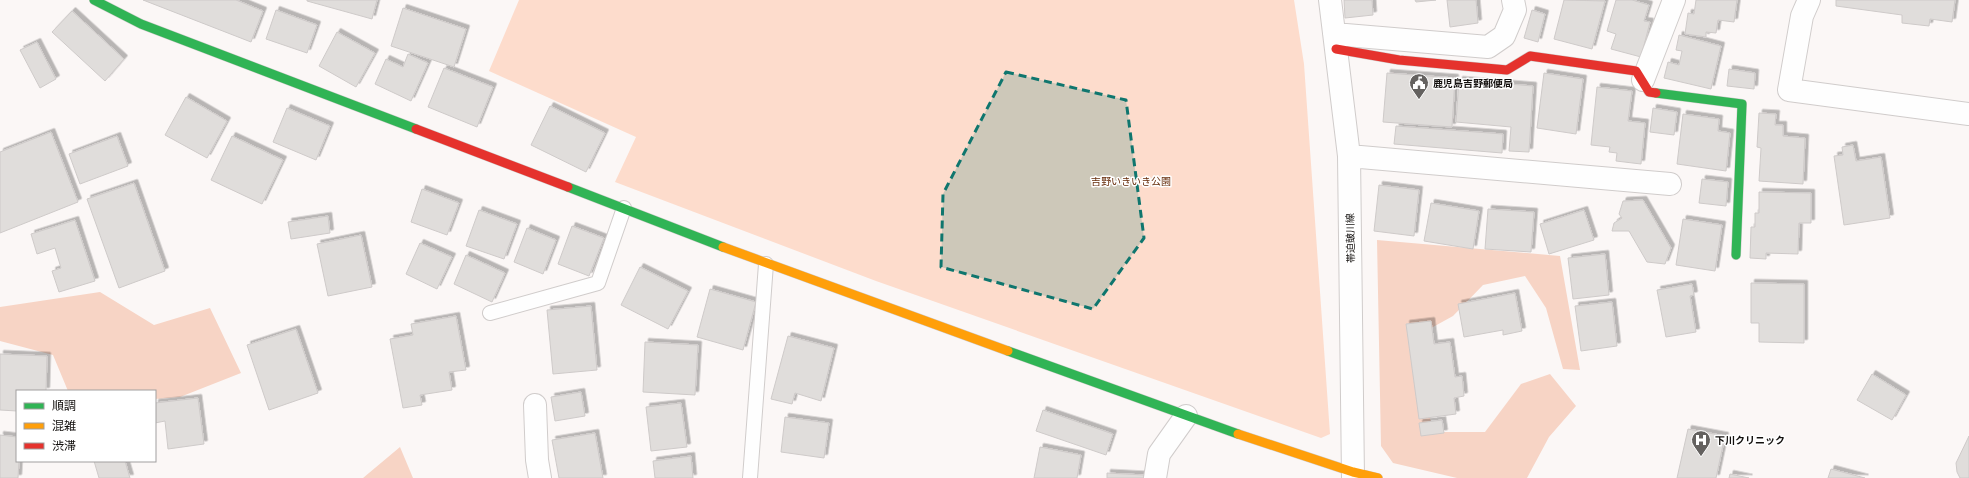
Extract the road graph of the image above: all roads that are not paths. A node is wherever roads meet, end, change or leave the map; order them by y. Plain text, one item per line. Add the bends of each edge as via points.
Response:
1 (94, 0) edge
2 (1330, 0) edge
3 (1513, 0) edge
4 (1674, 0) edge
5 (1809, 0) edge
6 (1335, 42) junction
7 (1643, 80) junction
8 (1969, 114) edge
9 (1349, 156) junction
10 (1670, 184) dead end
11 (624, 208) junction
12 (1736, 255) dead end
13 (766, 264) junction
14 (490, 313) dead end
15 (535, 405) dead end
16 (1186, 416) junction
17 (1353, 475) edge
18 (540, 478) edge
19 (750, 478) edge
20 (1155, 478) edge
21 (1378, 478) edge

1 - 11 street via 148,27
2 - 6 street, 帯迫皷川線
3 - 6 street via 1515,10 1504,36 1488,47
4 - 7 street
5 - 8 street via 1802,16 1789,90
6 - 7 street via 1399,60 1507,70 1530,56 1636,71
6 - 9 street, 帯迫皷川線
7 - 12 street via 1649,92 1742,104
9 - 10 street
9 - 17 street, 帯迫皷川線
11 - 13 street
11 - 14 lane via 598,283
13 - 16 street
13 - 19 lane
15 - 18 street
16 - 17 street
16 - 20 street via 1159,454
17 - 21 street

